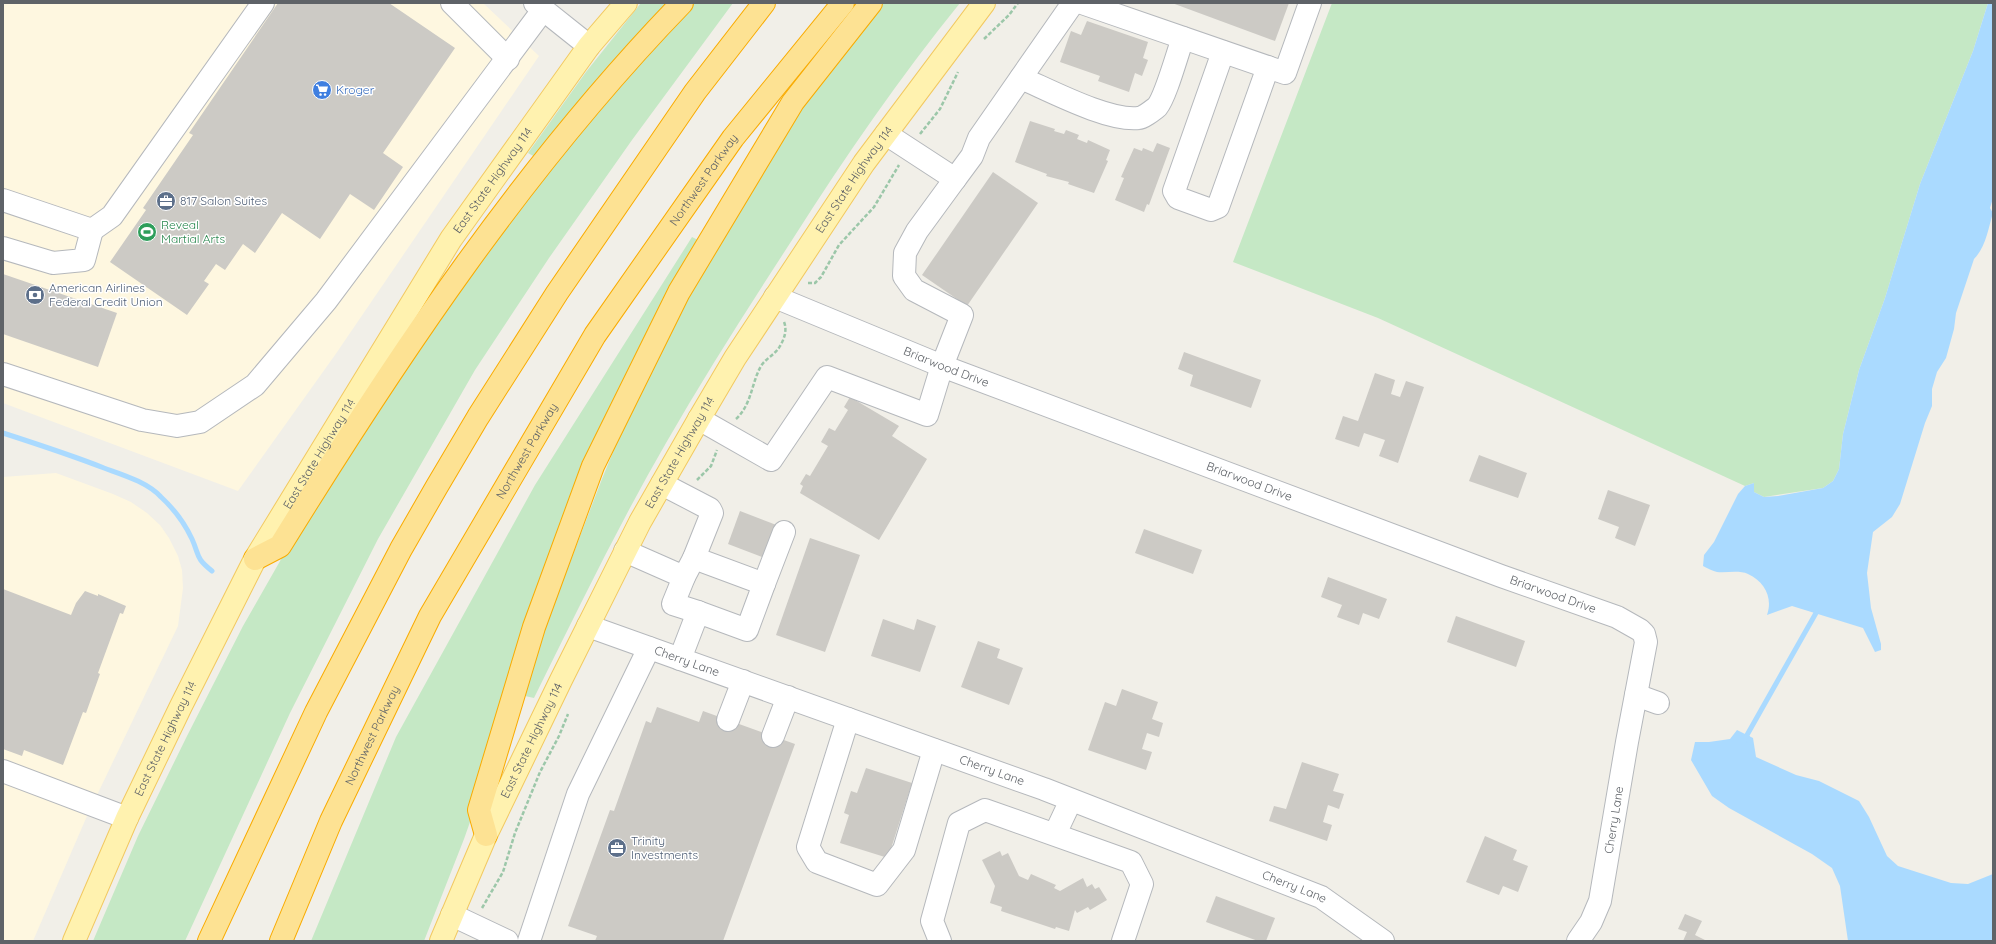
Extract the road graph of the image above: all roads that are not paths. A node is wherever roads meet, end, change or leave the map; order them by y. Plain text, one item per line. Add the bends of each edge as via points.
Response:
1 (262, 3) edge
2 (452, 3) edge
3 (626, 3) edge
4 (682, 3) edge
5 (764, 3) edge
6 (843, 3) edge
7 (871, 3) edge
8 (984, 3) edge
9 (1074, 3) edge
10 (1310, 3) edge
11 (1094, 5) edge
12 (539, 7) edge
13 (1183, 38) junction
14 (589, 46) junction
15 (1223, 52) junction
16 (508, 59) junction
17 (1268, 67) junction
18 (1021, 78) junction
19 (886, 134) junction
20 (954, 180) junction
21 (3, 200) edge
22 (92, 230) junction
23 (3, 248) edge
24 (783, 300) junction
25 (942, 366) junction
26 (3, 374) edge
27 (699, 419) junction
28 (662, 484) junction
29 (784, 532) dead end
30 (625, 551) junction
31 (255, 559) junction
32 (689, 568) junction
33 (764, 584) junction
34 (698, 612) junction
35 (588, 626) junction
36 (649, 648) junction
37 (680, 659) junction
38 (743, 681) junction
39 (1636, 695) junction
40 (788, 697) junction
41 (1658, 703) dead end
42 (848, 719) junction
43 (728, 720) dead end
44 (773, 736) dead end
45 (934, 750) junction
46 (3, 772) edge
47 (1071, 800) junction
48 (127, 818) junction
49 (1055, 834) junction
50 (486, 835) junction
51 (452, 915) junction
52 (74, 941) edge
53 (209, 941) edge
54 (281, 941) edge
55 (441, 941) edge
56 (507, 941) edge
57 (529, 941) edge
58 (940, 941) edge
59 (1123, 941) edge
60 (1383, 941) edge
61 (1578, 941) edge

1 - 22 street via 112,216
2 - 16 street
3 - 14 main road, East State Highway 114
4 - 31 highway via 644,42 502,217 396,364 280,546
5 - 53 highway via 695,92 558,293 478,417 401,550 316,712
6 - 54 highway, Northwest Parkway via 733,138 591,342 430,616 331,821
7 - 50 highway via 789,109 679,292 593,466 534,627 479,810
8 - 19 main road, East State Highway 114
9 - 18 street
10 - 17 street via 1285,73
11 - 13 street
12 - 14 street
12 - 16 street
13 - 15 street
13 - 18 street via 1157,106 1140,119 1111,115
14 - 31 main road, East State Highway 114 via 451,239
15 - 17 street
15 - 17 street via 1174,191 1178,198 1211,210 1218,207
16 - 26 street via 326,301 255,385 200,422 177,426 142,420
18 - 20 street via 979,138 972,156
19 - 20 street
19 - 24 main road, East State Highway 114 via 864,164
20 - 25 street via 917,231 905,253 904,276 914,290 962,314
21 - 22 street
22 - 23 street via 84,260 53,263
24 - 25 street, Briarwood Drive
24 - 27 main road, East State Highway 114 via 735,358
25 - 27 street via 927,415 827,377 771,460
25 - 39 street, Briarwood Drive via 1501,576 1617,617 1640,630 1646,642
27 - 28 main road, East State Highway 114
28 - 30 main road, East State Highway 114
28 - 32 street via 710,509 712,513
29 - 33 street
30 - 32 street
30 - 35 main road, East State Highway 114
31 - 48 main road, East State Highway 114
32 - 33 street
32 - 34 street via 673,604
33 - 34 street via 747,630
34 - 37 street
35 - 36 street, Cherry Lane
35 - 50 main road, East State Highway 114
36 - 37 street, Cherry Lane
36 - 57 street via 578,794
37 - 38 street, Cherry Lane
38 - 40 street, Cherry Lane
38 - 43 street
39 - 41 street
39 - 61 street, Cherry Lane via 1600,901 1591,922
40 - 42 street, Cherry Lane
40 - 44 street
42 - 45 street, Cherry Lane
42 - 45 street via 808,847 817,862 877,885 904,850
45 - 47 street, Cherry Lane
46 - 48 street
47 - 49 street
47 - 60 street, Cherry Lane via 1321,896
48 - 52 main road, East State Highway 114
49 - 58 street via 985,810 959,822 932,921
49 - 59 street via 1130,862 1142,884
50 - 51 main road, East State Highway 114
51 - 55 main road, East State Highway 114
51 - 56 street

